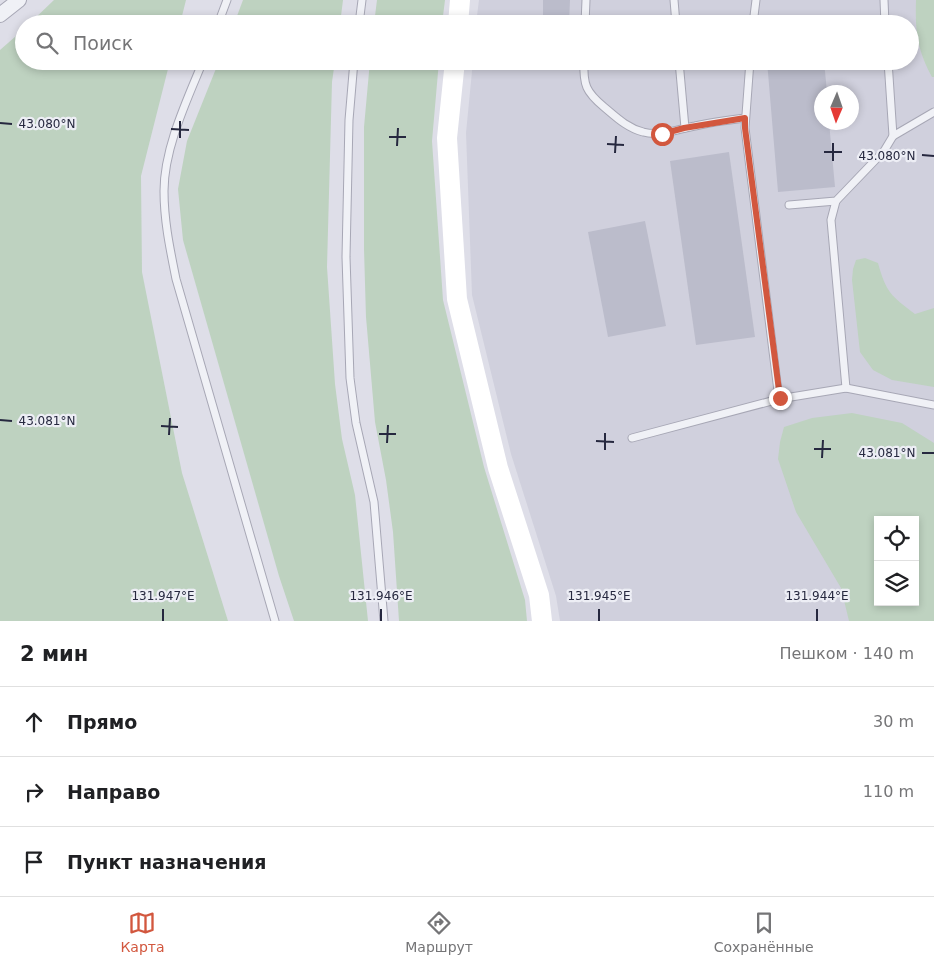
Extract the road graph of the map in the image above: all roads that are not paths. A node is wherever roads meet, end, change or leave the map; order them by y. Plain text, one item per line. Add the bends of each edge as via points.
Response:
1 (19, 0) edge
2 (227, 0) edge
3 (362, 0) edge
4 (460, 0) edge
5 (586, 0) edge
6 (674, 0) edge
7 (756, 0) edge
8 (884, 0) edge
9 (0, 15) edge
10 (221, 15) edge
11 (360, 15) edge
12 (459, 15) edge
13 (585, 15) edge
14 (675, 15) edge
15 (754, 15) edge
16 (885, 15) edge
17 (199, 70) edge
18 (353, 70) edge
19 (454, 70) edge
20 (583, 70) edge
21 (680, 70) edge
22 (749, 70) edge
23 (889, 70) edge
24 (934, 112) edge
25 (745, 118) junction
26 (684, 128) junction
27 (893, 136) junction
28 (836, 201) junction
29 (789, 205) dead end
30 (846, 388) junction
31 (780, 398) junction
32 (934, 405) edge
33 (632, 438) dead end
34 (275, 621) edge
35 (384, 621) edge
36 (542, 621) edge

1 - 9 street
2 - 10 lane
3 - 11 lane
4 - 12 main road
5 - 13 lane
6 - 14 lane
7 - 15 lane
8 - 16 lane
17 - 34 lane via 174,134 164,189 167,235 176,279
18 - 35 lane via 346,257 350,378 356,423 374,502
19 - 36 main road via 447,138 457,299 498,468 539,595
20 - 26 lane via 591,96 624,124 643,132 662,134
21 - 26 lane
22 - 25 lane
23 - 27 lane
24 - 27 lane
25 - 26 lane
25 - 31 lane
27 - 28 lane via 884,151
28 - 29 lane
28 - 30 lane via 831,220
30 - 31 lane
30 - 32 lane
31 - 33 lane

